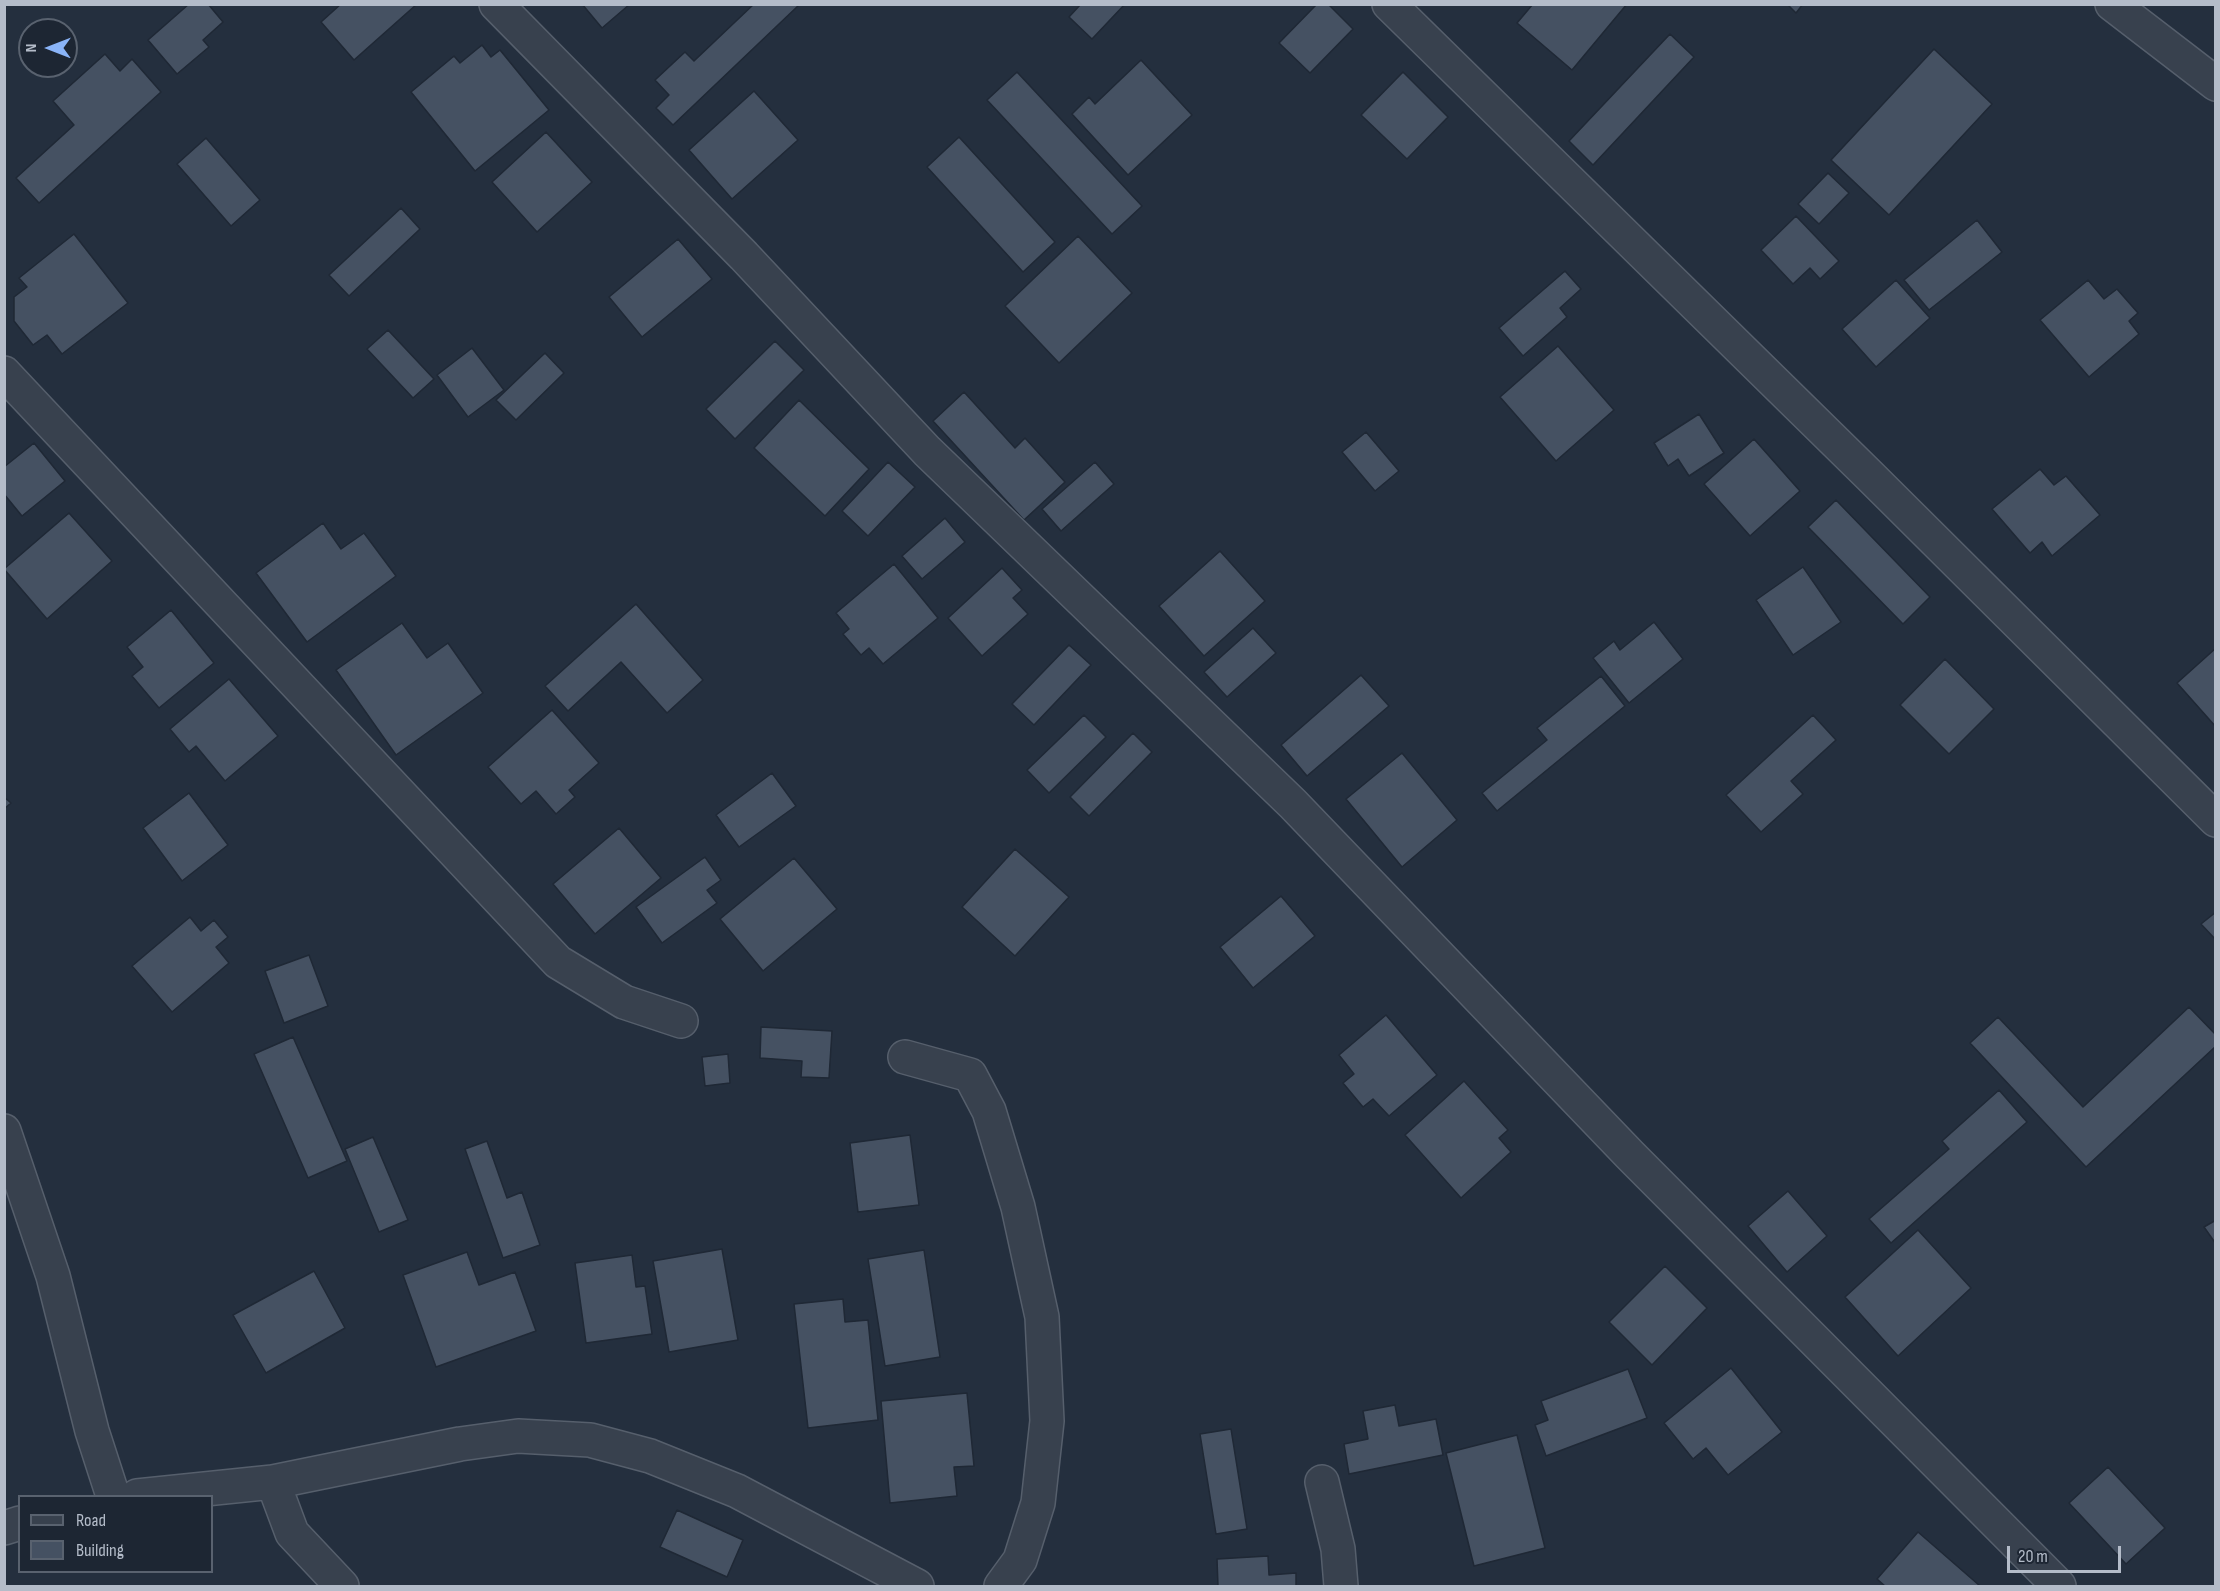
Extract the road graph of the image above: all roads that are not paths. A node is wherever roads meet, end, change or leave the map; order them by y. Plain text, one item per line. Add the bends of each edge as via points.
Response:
1 (496, 4) edge
2 (1389, 4) edge
3 (2112, 4) edge
4 (2216, 84) edge
5 (4, 373) edge
6 (2216, 820) edge
7 (681, 1021) dead end
8 (905, 1057) dead end
9 (4, 1131) edge
10 (273, 1482) junction
11 (1322, 1482) dead end
12 (112, 1495) edge
13 (155, 1495) edge
14 (342, 1587) edge
15 (917, 1587) edge
16 (1001, 1587) edge
17 (1341, 1587) edge
18 (2059, 1587) edge

1 - 18 street via 744,256 927,451 1293,804 1630,1155
2 - 6 street
3 - 4 street
5 - 7 street via 558,962 624,1002
8 - 16 street via 970,1075 989,1111 1015,1197 1042,1317 1047,1421 1038,1503 1020,1560
9 - 12 street via 54,1276 92,1431
10 - 13 street
10 - 14 street via 292,1533
10 - 15 street via 518,1436 590,1440 650,1456 737,1491
11 - 17 street via 1338,1549

